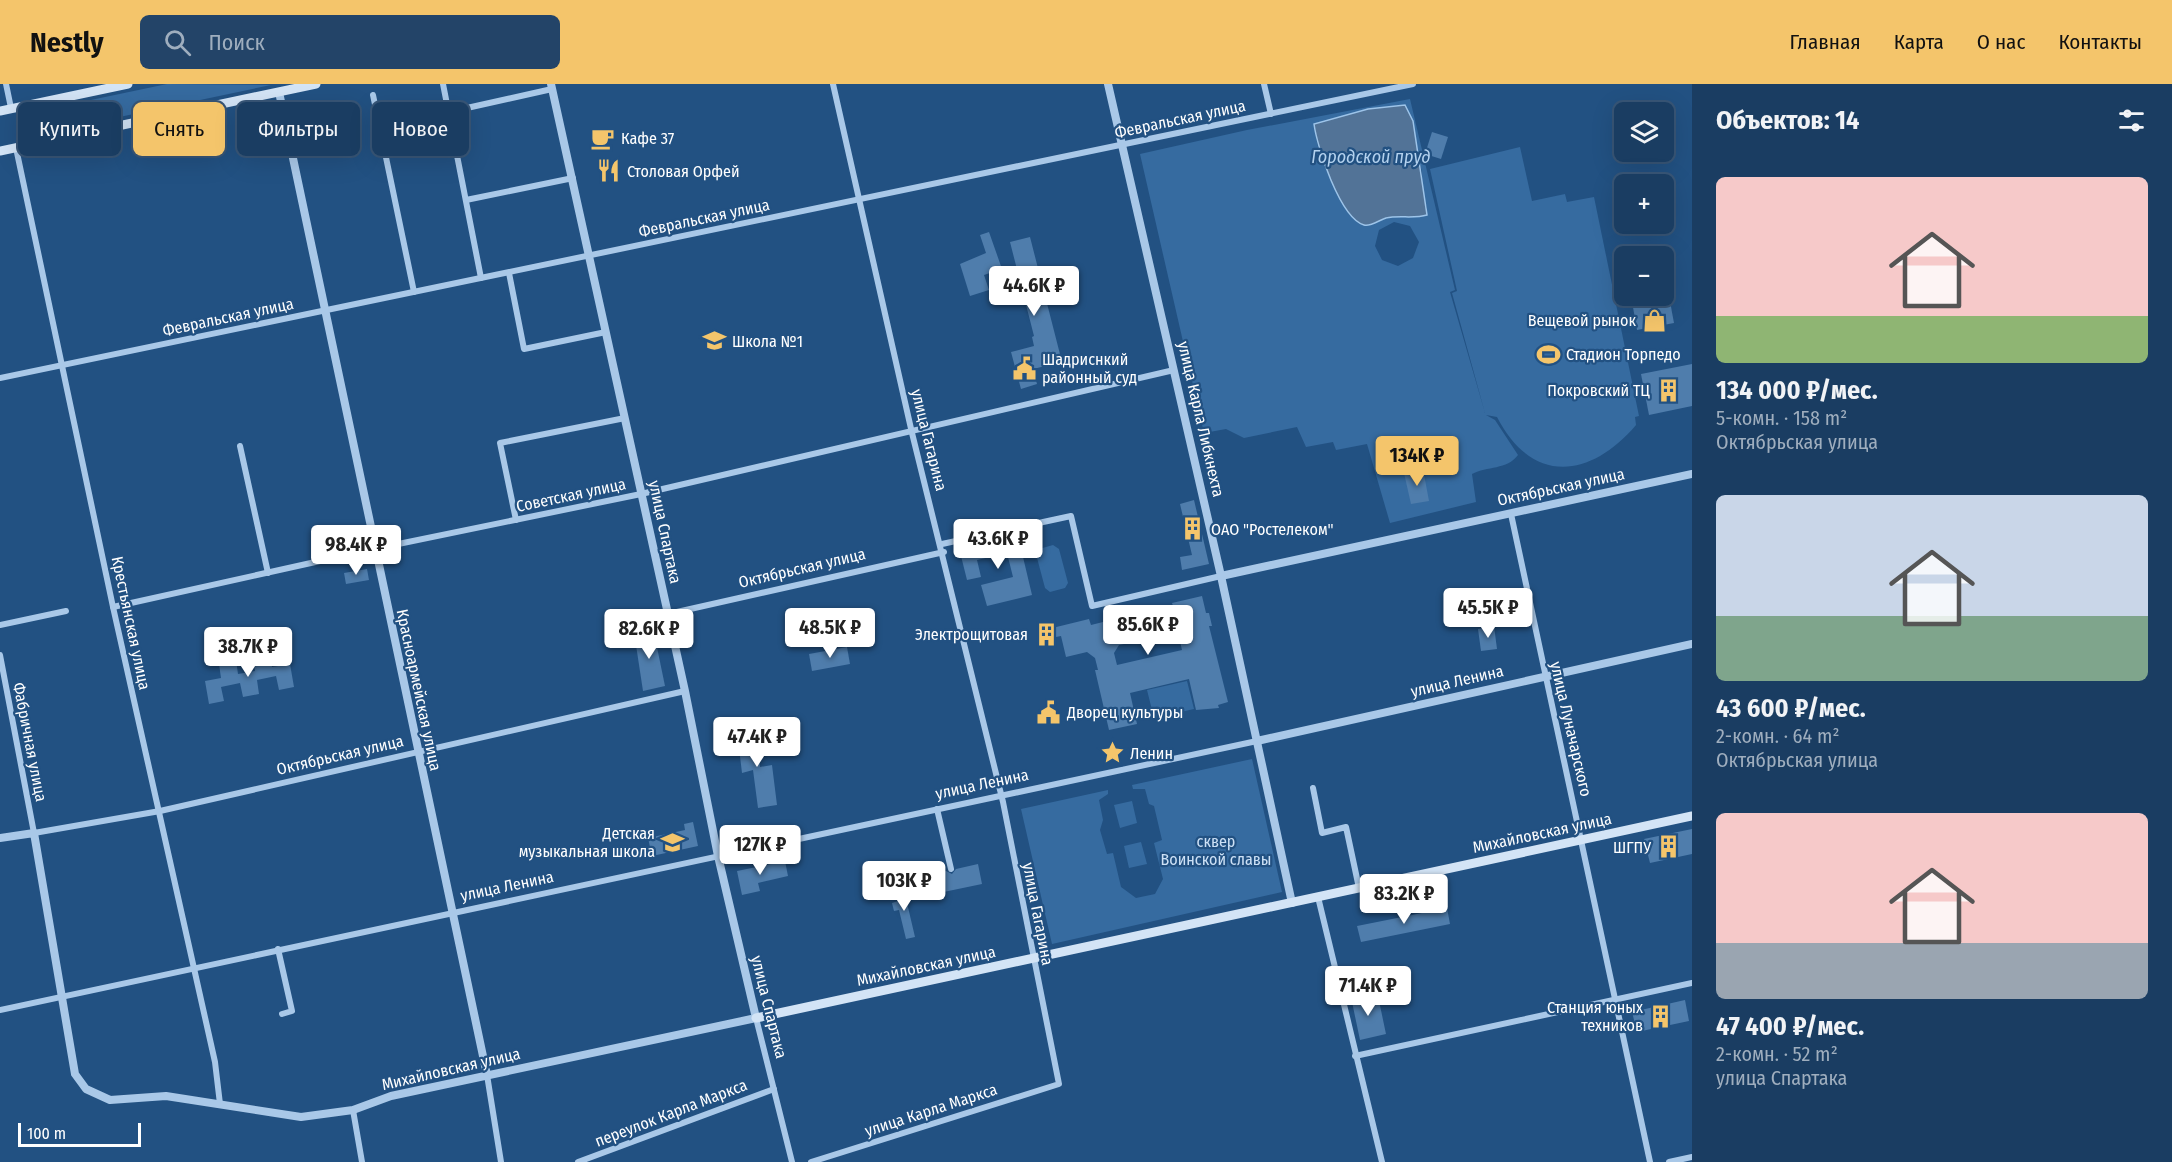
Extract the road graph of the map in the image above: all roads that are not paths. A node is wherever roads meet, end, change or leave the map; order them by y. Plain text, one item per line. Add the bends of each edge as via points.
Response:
1 (6, 84) edge
2 (128, 84) edge
3 (316, 84) edge
4 (444, 84) edge
5 (833, 84) edge
6 (1108, 84) edge
7 (1264, 84) edge
8 (1413, 84) edge
9 (552, 86) edge
10 (278, 88) edge
11 (373, 95) dead end
12 (447, 102) edge
13 (469, 107) edge
14 (11, 108) junction
15 (0, 111) edge
16 (1271, 114) junction
17 (1122, 145) junction
18 (16, 148) junction
19 (0, 151) edge
20 (458, 156) edge
21 (573, 178) junction
22 (859, 199) junction
23 (466, 200) junction
24 (590, 256) junction
25 (509, 273) junction
26 (481, 278) junction
27 (414, 292) junction
28 (324, 311) junction
29 (606, 332) junction
30 (63, 364) junction
31 (1174, 370) junction
32 (0, 378) edge
33 (625, 418) junction
34 (912, 432) junction
35 (240, 446) dead end
36 (1692, 474) edge
37 (641, 494) junction
38 (1511, 514) junction
39 (516, 520) junction
40 (942, 544) junction
41 (374, 549) junction
42 (944, 552) junction
43 (268, 573) junction
44 (1221, 576) junction
45 (113, 607) junction
46 (66, 611) dead end
47 (668, 614) junction
48 (0, 625) edge
49 (1692, 644) edge
50 (0, 656) edge
51 (1545, 676) junction
52 (685, 691) junction
53 (1257, 741) junction
54 (417, 753) junction
55 (1313, 788) dead end
56 (1001, 796) junction
57 (937, 810) junction
58 (160, 811) junction
59 (1692, 816) edge
60 (34, 833) junction
61 (0, 838) edge
62 (1582, 840) junction
63 (718, 856) junction
64 (951, 869) dead end
65 (1359, 888) junction
66 (1318, 897) junction
67 (1292, 903) junction
68 (451, 913) junction
69 (278, 949) junction
70 (1033, 959) junction
71 (193, 967) junction
72 (1692, 983) edge
73 (62, 997) junction
74 (1616, 1001) junction
75 (0, 1010) edge
76 (282, 1014) dead end
77 (756, 1018) junction
78 (1355, 1056) junction
79 (487, 1075) junction
80 (1059, 1084) joint
81 (774, 1089) junction
82 (220, 1104) junction
83 (353, 1110) junction
84 (1692, 1156) edge
85 (362, 1162) edge
86 (501, 1162) edge
87 (578, 1162) edge
88 (792, 1162) edge
89 (811, 1162) edge
90 (1382, 1162) edge
91 (1650, 1162) edge
92 (1669, 1162) edge

1 - 14 street
2 - 14 main road
3 - 10 main road
4 - 12 street
5 - 22 street, улица Гагарина
6 - 17 street, улица Карла Либкнехта
7 - 16 street
8 - 16 street, Февральская улица
9 - 13 street
9 - 21 street, улица Спартака
10 - 18 main road
10 - 28 street, Красноармейская улица
11 - 27 street
14 - 15 main road
16 - 17 street, Февральская улица
17 - 22 street, Февральская улица
17 - 31 street, улица Карла Либкнехта
18 - 19 main road
18 - 30 street, Крестьянская улица
20 - 23 street
21 - 23 street
21 - 24 street, улица Спартака
22 - 24 street, Февральская улица
22 - 34 street, улица Гагарина
23 - 26 street
24 - 25 street, Февральская улица
24 - 29 street, улица Спартака
25 - 26 street, Февральская улица
25 - 29 street via 524,349
26 - 27 street, Февральская улица
27 - 28 street, Февральская улица
28 - 30 street, Февральская улица
28 - 41 street, Красноармейская улица
29 - 33 street, улица Спартака
30 - 32 street, Февральская улица
30 - 45 street, Крестьянская улица
31 - 34 street, Советская улица
31 - 44 street, улица Карла Либкнехта
33 - 37 street, улица Спартака
33 - 39 street via 500,443
34 - 37 street, Советская улица
34 - 40 street, улица Гагарина
35 - 43 street
36 - 38 street, Октябрьская улица
37 - 39 street, Советская улица
37 - 47 street, улица Спартака
38 - 44 street, Октябрьская улица
38 - 51 street, улица Луначарского
39 - 41 street, Советская улица
40 - 42 street, улица Гагарина
40 - 44 street, Октябрьская улица via 1071,516 1092,606
41 - 43 street, Советская улица
41 - 54 street, Красноармейская улица
42 - 47 street, Октябрьская улица
42 - 56 street, улица Гагарина
43 - 45 street, Советская улица
44 - 53 street, улица Карла Либкнехта
45 - 58 street, Крестьянская улица
46 - 48 street
47 - 52 street, улица Спартака
49 - 51 street, улица Ленина
50 - 60 street, Фабричная улица
51 - 53 street, улица Ленина
51 - 62 street, улица Луначарского
52 - 54 street, Октябрьская улица
52 - 63 street, улица Спартака
53 - 56 street, улица Ленина
53 - 67 street, улица Карла Либкнехта
54 - 58 street, Октябрьская улица
54 - 68 street, Красноармейская улица
55 - 65 street via 1322,833 1346,827
56 - 57 street, улица Ленина
56 - 70 street, улица Гагарина
57 - 63 street, улица Ленина
57 - 64 street
58 - 60 street, Октябрьская улица
58 - 71 street, Крестьянская улица
59 - 62 main road, Михайловская улица
60 - 61 street, Октябрьская улица
60 - 73 street, Михайловская улица
62 - 65 main road, Михайловская улица
62 - 74 street, улица Луначарского
63 - 68 street, улица Ленина
63 - 77 street, улица Спартака
65 - 66 main road, Михайловская улица
66 - 67 main road, Михайловская улица
66 - 78 street
67 - 70 main road, Михайловская улица
68 - 69 street, улица Ленина
68 - 79 street, Красноармейская улица
69 - 71 street, улица Ленина
69 - 76 street via 292,1011
70 - 77 main road, Михайловская улица
70 - 80 street, улица Гагарина
71 - 73 street, улица Ленина
71 - 82 street, Крестьянская улица via 215,1062
72 - 74 street
73 - 75 street, улица Ленина
73 - 82 street, Михайловская улица via 75,1074 86,1089 110,1100 166,1096
74 - 78 street
74 - 91 street, улица Луначарского
77 - 79 street, Михайловская улица
77 - 81 street, улица Спартака
78 - 90 street
79 - 83 street, Михайловская улица via 391,1096
79 - 86 street, Красноармейская улица
80 - 89 street, улица Карла Маркса
81 - 87 street, переулок Карла Маркса
81 - 88 street, улица Спартака
82 - 83 street, Михайловская улица via 301,1117
83 - 85 street
84 - 92 street

